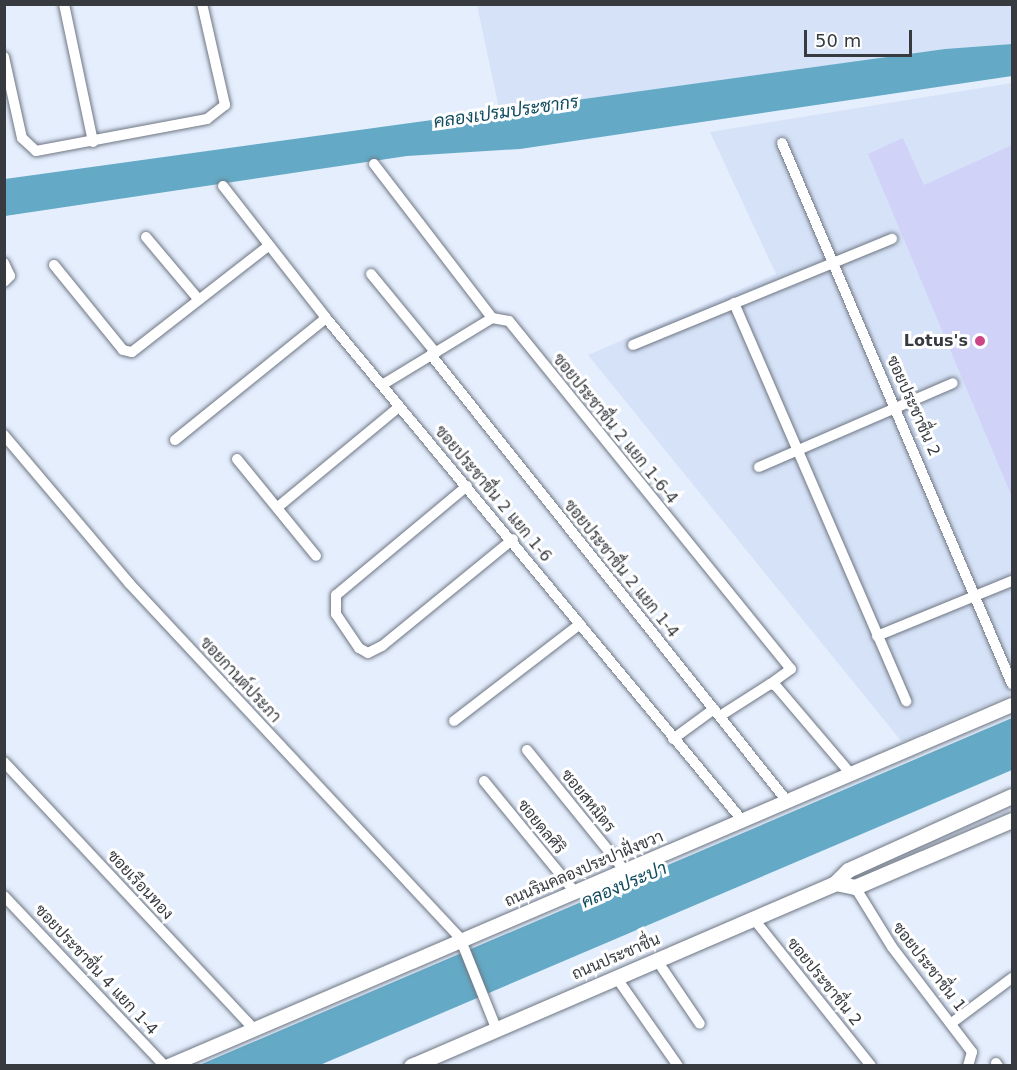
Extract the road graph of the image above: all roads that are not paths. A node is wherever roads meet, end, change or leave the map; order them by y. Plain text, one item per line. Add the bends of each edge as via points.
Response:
1 (64, 4) edge
2 (202, 4) edge
3 (4, 57) edge
4 (93, 142) junction
5 (782, 143) dead end
6 (374, 164) dead end
7 (223, 186) dead end
8 (146, 237) dead end
9 (892, 239) dead end
10 (268, 246) junction
11 (4, 263) edge
12 (834, 263) junction
13 (54, 265) dead end
14 (371, 274) dead end
15 (4, 282) edge
16 (199, 300) junction
17 (734, 303) junction
18 (326, 318) junction
19 (492, 318) junction
20 (633, 345) dead end
21 (433, 354) junction
22 (953, 383) dead end
23 (382, 386) junction
24 (399, 407) junction
25 (897, 408) junction
26 (4, 435) edge
27 (175, 440) dead end
28 (796, 450) junction
29 (237, 459) dead end
30 (759, 467) dead end
31 (467, 486) junction
32 (278, 507) junction
33 (513, 539) junction
34 (316, 556) dead end
35 (1012, 581) edge
36 (979, 596) junction
37 (580, 624) junction
38 (877, 636) junction
39 (770, 684) junction
40 (1012, 684) edge
41 (906, 701) dead end
42 (1012, 705) edge
43 (717, 712) junction
44 (454, 721) dead end
45 (673, 739) junction
46 (527, 750) dead end
47 (4, 762) edge
48 (851, 774) junction
49 (484, 781) dead end
50 (1012, 796) edge
51 (787, 801) junction
52 (742, 820) junction
53 (1012, 820) edge
54 (625, 871) junction
55 (835, 883) junction
56 (855, 887) junction
57 (574, 891) junction
58 (4, 896) edge
59 (753, 918) junction
60 (463, 944) junction
61 (656, 959) junction
62 (616, 976) junction
63 (1012, 978) edge
64 (953, 1022) junction
65 (700, 1024) dead end
66 (253, 1028) junction
67 (496, 1028) junction
68 (427, 1062) edge
69 (167, 1065) edge
70 (411, 1065) edge
71 (678, 1065) edge
72 (871, 1065) edge
73 (968, 1065) edge

1 - 4 street
2 - 4 street via 225,105 218,113
3 - 4 street via 27,148 36,151
5 - 12 street, ซอยประชาชื่น 2
6 - 19 street
7 - 10 street, ซอยประชาชื่น 2 แยก 1-6
8 - 16 street
9 - 12 street
10 - 16 street
10 - 18 street, ซอยประชาชื่น 2 แยก 1-6
11 - 15 street via 10,276
12 - 17 street
12 - 25 street, ซอยประชาชื่น 2
13 - 16 street via 123,350 132,352
14 - 21 street, ซอยประชาชื่น 2 แยก 1-4
17 - 20 street
17 - 28 street
18 - 23 street, ซอยประชาชื่น 2 แยก 1-6
18 - 27 street
19 - 21 street
19 - 39 street, ซอยประชาชื่น 2 แยก 1-6-4 via 509,321 791,669
21 - 23 street
21 - 43 street, ซอยประชาชื่น 2 แยก 1-4
22 - 25 street
23 - 24 street, ซอยประชาชื่น 2 แยก 1-6
24 - 31 street, ซอยประชาชื่น 2 แยก 1-6
24 - 32 street
25 - 28 street
25 - 36 street, ซอยประชาชื่น 2
26 - 60 street, ซอยกานต์ประภา via 129,583
28 - 30 street
28 - 38 street
29 - 32 street
31 - 33 street, ซอยประชาชื่น 2 แยก 1-6
31 - 33 street via 336,595 334,608 359,648 368,653 376,650
32 - 34 street
33 - 37 street, ซอยประชาชื่น 2 แยก 1-6
35 - 36 street
36 - 38 street
36 - 40 street, ซอยประชาชื่น 2
37 - 44 street
37 - 45 street, ซอยประชาชื่น 2 แยก 1-6
38 - 41 street
39 - 43 street
39 - 48 street via 782,689
42 - 48 street, ถนนริมคลองประปาฝั่งขวา
43 - 45 street
43 - 51 street, ซอยประชาชื่น 2 แยก 1-4
45 - 52 street, ซอยประชาชื่น 2 แยก 1-6
46 - 54 street, ซอยสหมิตร
47 - 66 street, ซอยเรือนทอง
48 - 51 street, ถนนริมคลองประปาฝั่งขวา
49 - 57 street, ซอยดลศิริ
50 - 55 main road, ถนนประชาชื่น via 848,870
51 - 52 street, ถนนริมคลองประปาฝั่งขวา
52 - 54 street, ถนนริมคลองประปาฝั่งขวา
53 - 56 main road
54 - 57 street, ถนนริมคลองประปาฝั่งขวา
55 - 56 main road
55 - 59 main road, ถนนประชาชื่น
56 - 64 street, ซอยประชาชื่น 1 via 892,947
57 - 60 street, ถนนริมคลองประปาฝั่งขวา
58 - 69 street, ซอยประชาชื่น 4 แยก 1-4
59 - 61 main road, ถนนประชาชื่น
59 - 72 street, ซอยประชาชื่น 2
60 - 66 street, ถนนริมคลองประปาฝั่งขวา
60 - 67 street, ซอยกานต์ประภา
61 - 62 main road, ถนนประชาชื่น
61 - 65 street
62 - 67 main road, ถนนประชาชื่น
62 - 71 street
63 - 64 street
64 - 73 street, ซอยประชาชื่น 1 via 972,1052
66 - 69 street, ถนนริมคลองประปาฝั่งขวา
67 - 68 main road, ถนนประชาชื่น
68 - 70 main road, ถนนประชาชื่น

